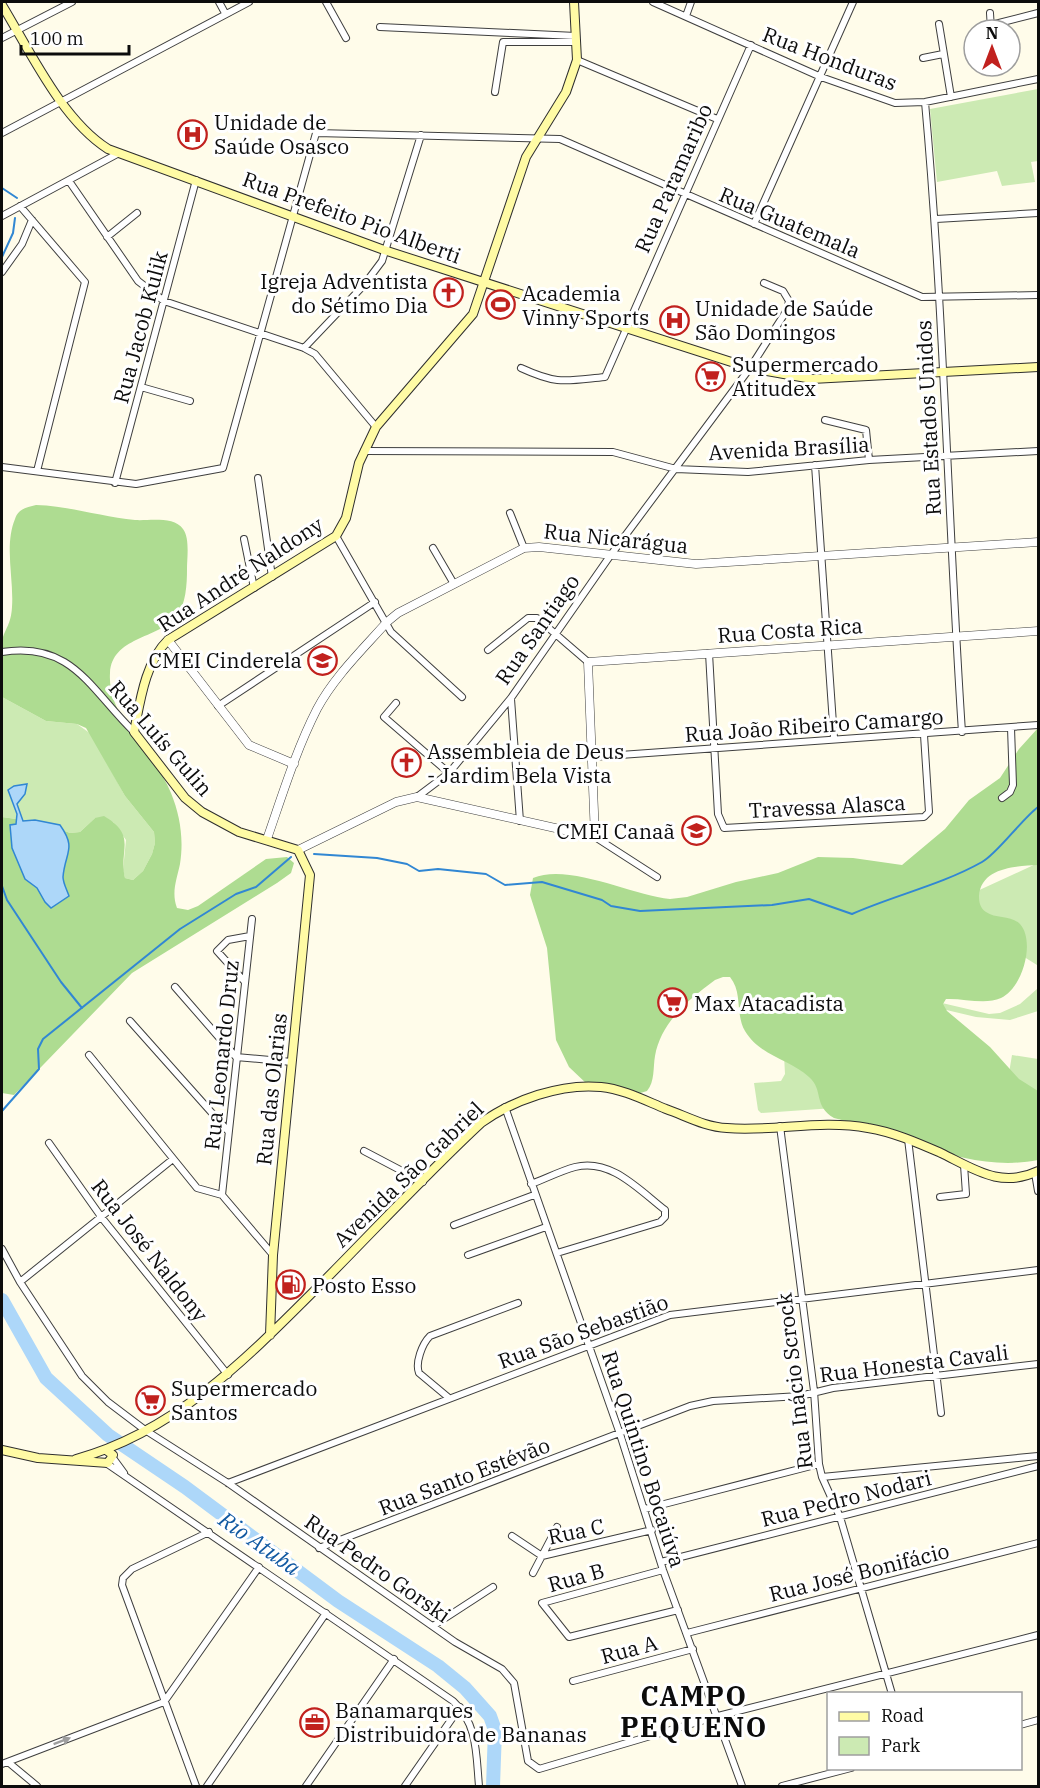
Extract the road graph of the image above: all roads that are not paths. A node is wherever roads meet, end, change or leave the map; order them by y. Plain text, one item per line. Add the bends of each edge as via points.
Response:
1 (72, 2) edge
2 (219, 2) edge
3 (249, 2) edge
4 (326, 2) edge
5 (574, 2) edge
6 (653, 2) edge
7 (691, 2) edge
8 (853, 2) edge
9 (2, 5) edge
10 (225, 13) junction
11 (990, 13) dead end
12 (1038, 13) edge
13 (686, 16) junction
14 (990, 18) edge
15 (1021, 18) edge
16 (939, 24) dead end
17 (380, 27) dead end
18 (17, 30) junction
19 (2, 38) edge
20 (346, 38) dead end
21 (577, 39) junction
22 (751, 45) junction
23 (943, 54) junction
24 (923, 58) dead end
25 (577, 60) junction
26 (822, 76) junction
27 (1038, 79) edge
28 (495, 92) dead end
29 (951, 97) junction
30 (63, 102) junction
31 (925, 102) junction
32 (717, 119) junction
33 (2, 132) edge
34 (421, 135) junction
35 (538, 138) junction
36 (119, 153) junction
37 (196, 180) junction
38 (69, 181) junction
39 (685, 195) junction
40 (20, 206) junction
41 (137, 213) dead end
42 (1038, 213) edge
43 (291, 214) junction
44 (2, 216) edge
45 (936, 219) junction
46 (32, 220) junction
47 (754, 224) junction
48 (107, 237) junction
49 (384, 250) junction
50 (2, 272) edge
51 (483, 282) junction
52 (764, 283) dead end
53 (1038, 295) edge
54 (938, 299) junction
55 (164, 301) junction
56 (624, 328) junction
57 (259, 334) junction
58 (304, 348) junction
59 (1038, 367) edge
60 (521, 368) dead end
61 (750, 369) junction
62 (941, 371) junction
63 (141, 387) junction
64 (190, 401) dead end
65 (825, 420) dead end
66 (376, 427) junction
67 (364, 451) junction
68 (1038, 451) edge
69 (948, 456) junction
70 (869, 460) junction
71 (815, 465) junction
72 (2, 467) edge
73 (676, 469) junction
74 (37, 471) junction
75 (258, 478) dead end
76 (115, 483) junction
77 (510, 513) dead end
78 (336, 536) junction
79 (244, 539) dead end
80 (1038, 542) edge
81 (952, 547) junction
82 (433, 548) dead end
83 (524, 548) junction
84 (610, 556) junction
85 (821, 556) junction
86 (272, 577) junction
87 (454, 584) junction
88 (254, 588) junction
89 (375, 602) junction
90 (387, 622) junction
91 (557, 632) junction
92 (1038, 632) edge
93 (956, 638) junction
94 (168, 640) junction
95 (826, 645) junction
96 (488, 650) dead end
97 (2, 652) edge
98 (709, 653) junction
99 (588, 662) junction
100 (462, 697) dead end
101 (511, 698) junction
102 (396, 703) dead end
103 (218, 706) junction
104 (1038, 725) edge
105 (1011, 728) junction
106 (134, 732) junction
107 (962, 732) junction
108 (924, 735) junction
109 (834, 738) junction
110 (716, 747) junction
111 (592, 757) junction
112 (294, 764) junction
113 (449, 773) junction
114 (417, 796) junction
115 (1002, 798) dead end
116 (520, 821) junction
117 (595, 837) junction
118 (267, 839) junction
119 (298, 850) junction
120 (657, 877) dead end
121 (252, 919) dead end
122 (250, 936) junction
123 (245, 982) junction
124 (175, 987) dead end
125 (130, 1022) dead end
126 (90, 1055) dead end
127 (236, 1057) junction
128 (292, 1062) junction
129 (505, 1107) junction
130 (780, 1126) junction
131 (228, 1131) junction
132 (908, 1139) junction
133 (49, 1143) dead end
134 (364, 1151) dead end
135 (173, 1159) junction
136 (964, 1165) junction
137 (1037, 1172) edge
138 (423, 1182) junction
139 (531, 1184) junction
140 (1038, 1191) edge
141 (222, 1195) junction
142 (534, 1195) junction
143 (940, 1197) dead end
144 (102, 1218) junction
145 (454, 1225) dead end
146 (546, 1227) junction
147 (2, 1250) edge
148 (557, 1253) junction
149 (273, 1255) junction
150 (468, 1255) dead end
151 (1038, 1270) edge
152 (20, 1282) junction
153 (925, 1282) junction
154 (801, 1298) junction
155 (518, 1303) dead end
156 (270, 1335) junction
157 (589, 1345) junction
158 (1038, 1364) edge
159 (228, 1375) junction
160 (936, 1377) junction
161 (814, 1391) junction
162 (449, 1398) junction
163 (941, 1413) dead end
164 (145, 1430) junction
165 (620, 1434) junction
166 (2, 1450) edge
167 (1038, 1456) edge
168 (107, 1457) junction
169 (819, 1464) junction
170 (1038, 1466) edge
171 (822, 1478) junction
172 (228, 1483) junction
173 (645, 1509) junction
174 (840, 1517) junction
175 (557, 1527) dead end
176 (652, 1530) junction
177 (209, 1532) junction
178 (512, 1536) dead end
179 (1038, 1543) edge
180 (319, 1548) junction
181 (542, 1556) junction
182 (661, 1562) junction
183 (259, 1567) junction
184 (663, 1570) junction
185 (532, 1573) dead end
186 (493, 1587) dead end
187 (860, 1589) junction
188 (678, 1610) junction
189 (326, 1613) junction
190 (433, 1626) junction
191 (687, 1633) junction
192 (1038, 1635) edge
193 (693, 1649) junction
194 (394, 1659) junction
195 (884, 1673) junction
196 (573, 1681) dead end
197 (891, 1692) edge
198 (164, 1702) junction
199 (460, 1707) junction
200 (718, 1716) junction
201 (1038, 1720) edge
202 (1022, 1724) edge
203 (5, 1763) edge
204 (843, 1770) edge
205 (37, 1786) edge
206 (196, 1786) edge
207 (207, 1786) edge
208 (306, 1786) edge
209 (405, 1786) edge
210 (479, 1786) edge
211 (742, 1786) edge
212 (782, 1786) edge

1 - 18 street
2 - 10 street
3 - 10 street
4 - 20 street
5 - 21 main road, Rua André Naldony
6 - 13 street, Rua Honduras
7 - 13 street
8 - 26 street
9 - 18 main road, Rua Prefeito Pio Alberti
10 - 30 street
11 - 14 street
12 - 15 street
13 - 22 street, Rua Honduras
16 - 23 street
17 - 21 street
18 - 19 street
18 - 30 main road, Rua Prefeito Pio Alberti
21 - 25 main road, Rua André Naldony
21 - 28 street via 502,42
22 - 26 street, Rua Honduras
22 - 32 street, Rua Paramaribo
23 - 24 street
23 - 29 street
25 - 32 street
25 - 35 main road, Rua André Naldony via 566,92
26 - 31 street, Rua Honduras via 895,103
26 - 47 street
27 - 29 street, Rua Honduras
29 - 31 street, Rua Honduras
30 - 33 street
30 - 36 main road, Rua Prefeito Pio Alberti via 87,134
31 - 45 street, Rua Estados Unidos
32 - 39 street, Rua Paramaribo
34 - 35 street, Rua Guatemala
34 - 43 street, Rua Guatemala via 316,133
34 - 49 street
35 - 39 street, Rua Guatemala via 560,138
35 - 51 main road, Rua André Naldony via 526,157
36 - 37 main road, Rua Prefeito Pio Alberti
36 - 38 street
37 - 43 main road, Rua Prefeito Pio Alberti
37 - 55 street, Rua Jacob Kulik
38 - 40 street
38 - 48 street
39 - 47 street, Rua Guatemala
39 - 56 street, Rua Paramaribo
40 - 44 street
40 - 46 street
41 - 48 street
42 - 45 street
43 - 49 main road, Rua Prefeito Pio Alberti
43 - 57 street
45 - 54 street, Rua Estados Unidos
46 - 50 street via 22,244
46 - 74 street via 85,282
47 - 54 street, Rua Guatemala via 922,297
48 - 55 street via 138,281
49 - 51 main road, Rua Prefeito Pio Alberti
49 - 58 street via 382,261 364,285
51 - 56 main road, Rua Prefeito Pio Alberti
51 - 66 main road, Rua André Naldony via 473,314
52 - 61 street, Rua Santiago via 783,291 789,301
53 - 54 street, Rua Guatemala
54 - 62 street, Rua Estados Unidos
55 - 57 street
55 - 63 street, Rua Jacob Kulik
56 - 60 street, Rua Paramaribo via 605,377 558,382
56 - 61 main road, Rua Prefeito Pio Alberti
57 - 58 street
57 - 76 street via 223,468 136,484
58 - 66 street via 315,354
59 - 62 main road, Rua Prefeito Pio Alberti
61 - 62 main road, Rua Prefeito Pio Alberti via 812,378
61 - 73 street, Rua Santiago
62 - 69 street, Rua Estados Unidos
63 - 64 street
63 - 76 street, Rua Jacob Kulik
65 - 70 street via 866,430
66 - 67 main road, Rua André Naldony
67 - 73 street, Avenida Brasília via 613,452
67 - 78 main road, Rua André Naldony via 346,518
68 - 69 street, Avenida Brasília
69 - 70 street, Avenida Brasília
69 - 81 street, Rua Estados Unidos
70 - 71 street, Avenida Brasília
71 - 73 street, Avenida Brasília via 748,472
71 - 85 street
72 - 74 street
73 - 84 street, Rua Santiago
74 - 76 street
75 - 86 street
77 - 83 street
78 - 86 main road, Rua André Naldony
78 - 89 street
79 - 88 street
80 - 81 street, Rua Nicarágua
81 - 85 street, Rua Nicarágua
81 - 93 street, Rua Estados Unidos
82 - 87 street
83 - 84 street, Rua Nicarágua
83 - 87 street, Rua Nicarágua
84 - 85 street, Rua Nicarágua via 696,564
84 - 91 street, Rua Santiago
85 - 95 street
86 - 88 main road, Rua André Naldony
87 - 90 street, Rua Nicarágua
88 - 94 main road, Rua André Naldony
89 - 90 street
89 - 103 street
90 - 100 street via 391,632
90 - 112 street, Rua Nicarágua via 317,709
91 - 96 street via 537,618 528,618
91 - 99 street
91 - 101 street, Rua Santiago
92 - 93 street, Rua Costa Rica
93 - 95 street, Rua Costa Rica
93 - 107 street, Rua Estados Unidos
94 - 103 street
94 - 106 main road, Rua André Naldony via 153,660
95 - 98 street, Rua Costa Rica
95 - 109 street
97 - 106 street, Rua Luís Gulin via 37,650 76,668
98 - 99 street, Rua Costa Rica
98 - 110 street
99 - 111 street
101 - 113 street, Rua Santiago
101 - 116 street
102 - 113 street via 384,717
103 - 112 street via 249,745
104 - 105 street, Rua João Ribeiro Camargo
105 - 107 street, Rua João Ribeiro Camargo
105 - 115 street via 1013,785
106 - 118 main road, Rua Luís Gulin via 185,798 202,812 239,832
107 - 108 street, Rua João Ribeiro Camargo
108 - 109 street, Rua João Ribeiro Camargo
108 - 110 street, Travessa Alasca via 929,812 924,818 724,828 718,814
109 - 110 street, Rua João Ribeiro Camargo
110 - 111 street, Rua João Ribeiro Camargo
111 - 117 street
112 - 118 street, Rua Nicarágua
113 - 114 street, Rua Santiago
114 - 116 street
114 - 119 street, Rua Santiago via 396,802
116 - 117 street
117 - 120 street
118 - 119 main road, Rua Luís Gulin
119 - 128 main road, Rua das Olarias via 310,875
121 - 122 street, Rua Leonardo Druz
122 - 123 street, Rua Leonardo Druz
122 - 123 street via 228,940 218,951
123 - 127 street, Rua Leonardo Druz
124 - 127 street
125 - 131 street
126 - 135 street
127 - 128 street
127 - 131 street, Rua Leonardo Druz
128 - 149 main road, Rua das Olarias
129 - 130 main road, Avenida São Gabriel via 562,1091 602,1087 725,1128
129 - 138 main road, Avenida São Gabriel via 481,1123
129 - 139 street, Rua Quintino Bocaiúva
130 - 132 main road, Avenida São Gabriel via 868,1128
130 - 154 street, Rua Inácio Scrock
131 - 141 street, Rua Leonardo Druz
132 - 136 main road, Avenida São Gabriel
132 - 153 street
133 - 144 street, Rua José Naldony
134 - 138 street
135 - 141 street via 197,1188
135 - 144 street
136 - 137 main road, Avenida São Gabriel via 1002,1179
136 - 143 street via 966,1194
137 - 140 street
138 - 156 main road, Avenida São Gabriel
139 - 142 street, Rua Quintino Bocaiúva
139 - 148 street via 576,1167 597,1165 615,1172 665,1210 660,1222
141 - 149 street
142 - 145 street
142 - 146 street, Rua Quintino Bocaiúva
144 - 152 street
144 - 159 street, Rua José Naldony
146 - 148 street, Rua Quintino Bocaiúva
146 - 150 street
147 - 152 street, Rua Pedro Gorski
148 - 157 street, Rua Quintino Bocaiúva
149 - 156 main road, Rua das Olarias
151 - 153 street, Rua São Sebastião
152 - 164 street, Rua Pedro Gorski via 82,1376
153 - 154 street, Rua São Sebastião
153 - 160 street
154 - 157 street, Rua São Sebastião via 670,1315
154 - 161 street, Rua Inácio Scrock
155 - 162 street via 424,1341 417,1368
156 - 159 main road, Avenida São Gabriel
157 - 162 street, Rua São Sebastião
157 - 165 street, Rua Quintino Bocaiúva
158 - 160 street, Rua Honesta Cavali
159 - 164 main road, Avenida São Gabriel
160 - 161 street, Rua Honesta Cavali
160 - 163 street
161 - 165 street, Rua Honesta Cavali via 800,1396 690,1406
161 - 169 street, Rua Inácio Scrock
162 - 172 street, Rua São Sebastião
164 - 168 main road, Avenida São Gabriel via 119,1444
164 - 172 street, Rua Pedro Gorski
165 - 173 street, Rua Quintino Bocaiúva
165 - 180 street, Rua Santo Estévão
166 - 168 main road via 38,1458
167 - 171 street
168 - 177 street via 127,1476
169 - 171 street, Rua Inácio Scrock
169 - 173 street
170 - 174 street, Rua Pedro Nodari
171 - 174 street, Rua Inácio Scrock
172 - 180 street, Rua Pedro Gorski
173 - 176 street, Rua Quintino Bocaiúva
174 - 182 street, Rua Pedro Nodari
174 - 187 street, Rua Inácio Scrock
175 - 181 street
176 - 181 street, Rua C
176 - 182 street, Rua Quintino Bocaiúva
177 - 183 street
177 - 198 street via 132,1569 123,1578 123,1590
178 - 181 street, Rua C
179 - 187 street, Rua José Bonifácio
180 - 190 street, Rua Pedro Gorski
181 - 185 street
182 - 184 street, Rua Quintino Bocaiúva
183 - 189 street
183 - 198 street
184 - 188 street, Rua Quintino Bocaiúva
184 - 188 street, Rua B via 542,1603 569,1637
186 - 190 street
187 - 191 street, Rua José Bonifácio
187 - 195 street, Rua Inácio Scrock
188 - 191 street, Rua Quintino Bocaiúva
189 - 194 street
189 - 207 street
190 - 200 street, Rua Pedro Gorski via 509,1676 514,1683 528,1761 539,1769
191 - 193 street, Rua Quintino Bocaiúva
192 - 195 street
193 - 196 street, Rua A
193 - 200 street, Rua Quintino Bocaiúva
194 - 199 street
194 - 208 street
195 - 197 street, Rua Inácio Scrock
195 - 200 street
203 -> 198 street
198 - 206 street
199 - 209 street
199 - 210 street via 473,1730
200 - 211 street, Rua Quintino Bocaiúva
201 - 202 street
203 - 205 street
204 - 212 street

